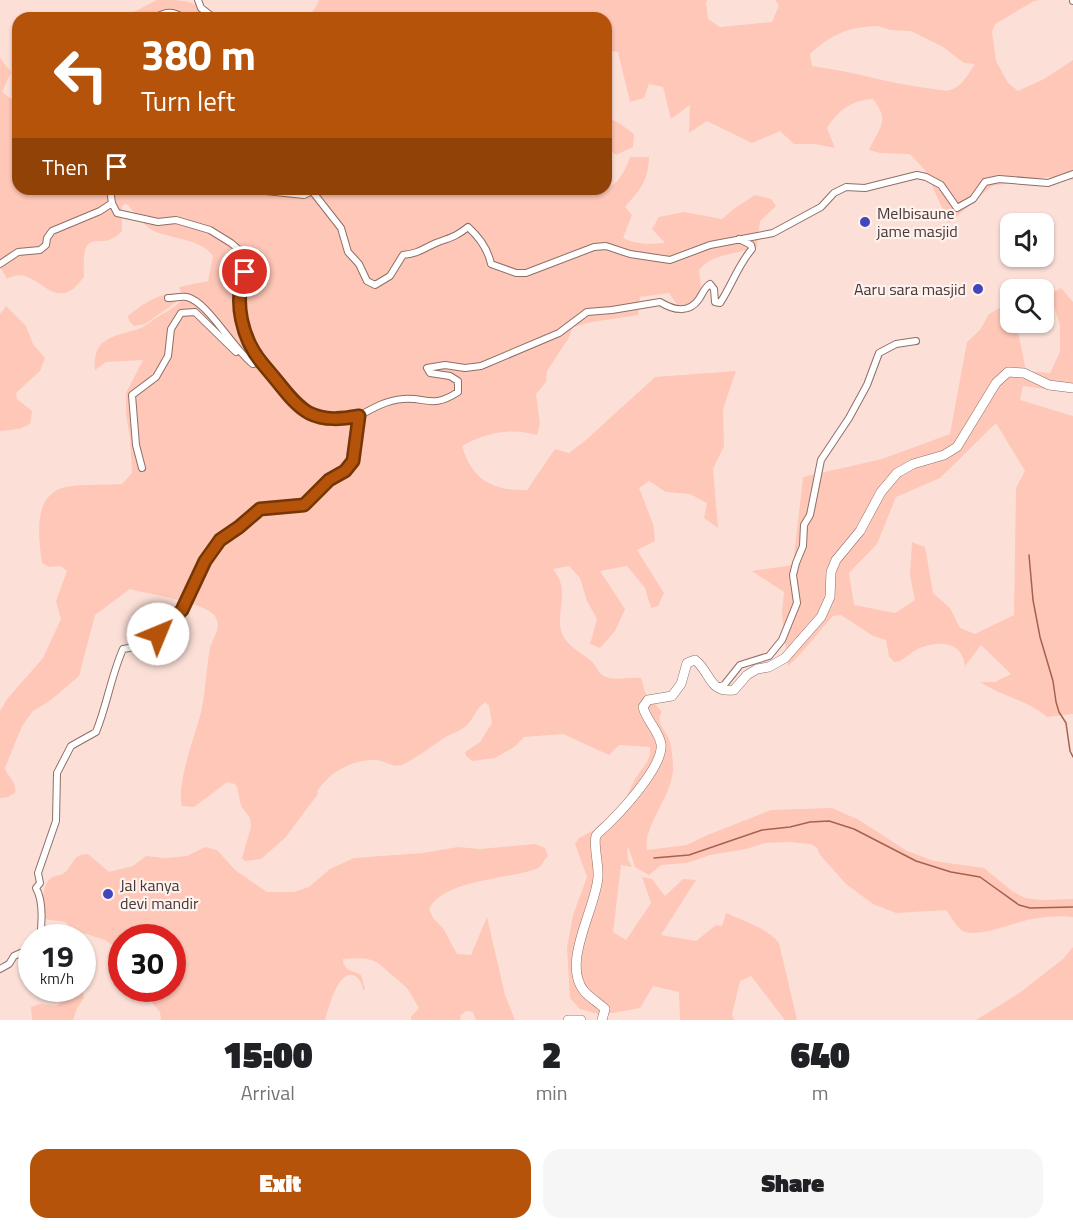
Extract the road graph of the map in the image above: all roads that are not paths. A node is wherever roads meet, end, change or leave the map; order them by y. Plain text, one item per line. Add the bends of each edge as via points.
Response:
1 (198, 0) edge
2 (206, 12) edge
3 (1073, 174) edge
4 (111, 195) edge
5 (314, 195) edge
6 (112, 203) junction
7 (739, 239) junction
8 (0, 264) edge
9 (168, 298) dead end
10 (916, 341) dead end
11 (244, 357) junction
12 (261, 362) junction
13 (1073, 388) edge
14 (359, 416) junction
15 (142, 468) dead end
16 (717, 687) junction
17 (42, 924) edge
18 (18, 955) edge
19 (0, 969) edge
20 (568, 1020) edge
21 (581, 1020) edge
22 (602, 1020) edge

1 - 2 street
3 - 7 street via 1048,183 999,179 985,182 973,199 957,208 941,185 917,175 865,188 846,188 773,233
4 - 6 street
5 - 7 street via 341,228 348,252 367,280 375,285 390,276 403,255 419,253 456,237 468,227 477,235 491,264 516,273 526,273 594,247 606,246 670,260
6 - 8 street via 100,212 52,231 39,250 18,252
6 - 12 street via 117,213 158,222 176,220 210,230 244,254 240,314
7 - 14 street via 752,249 720,303 716,302 711,284 698,301 682,310 670,309 660,302 587,312 559,333 481,366 426,368 430,373 458,381 458,392 450,397 432,403 403,399
9 - 11 street via 186,297 200,303
10 - 16 street via 896,344 879,353 863,393 820,460 810,515 804,525 803,546 793,575 797,603 782,640 769,656 740,664 724,685
11 - 12 street via 254,364
11 - 15 street via 195,312 181,313 171,329 168,356 156,377 132,395
12 - 14 street via 301,408 311,414 337,420
13 - 16 main road via 1008,372 996,383 957,447 897,473 881,492 860,531 836,560 831,572 830,597 821,617 785,658 747,675 734,690
14 - 17 street via 353,461 345,471 329,480 304,505 260,509 220,540 205,561 182,610 147,645 123,649 96,732 71,746 57,773 56,821 36,888
16 - 22 main road via 695,660 687,663 681,684 672,696 648,700 643,707 646,718 661,745 657,761 631,801 596,835 596,897 578,943 577,978 605,1009
18 - 19 street
20 - 21 main road

